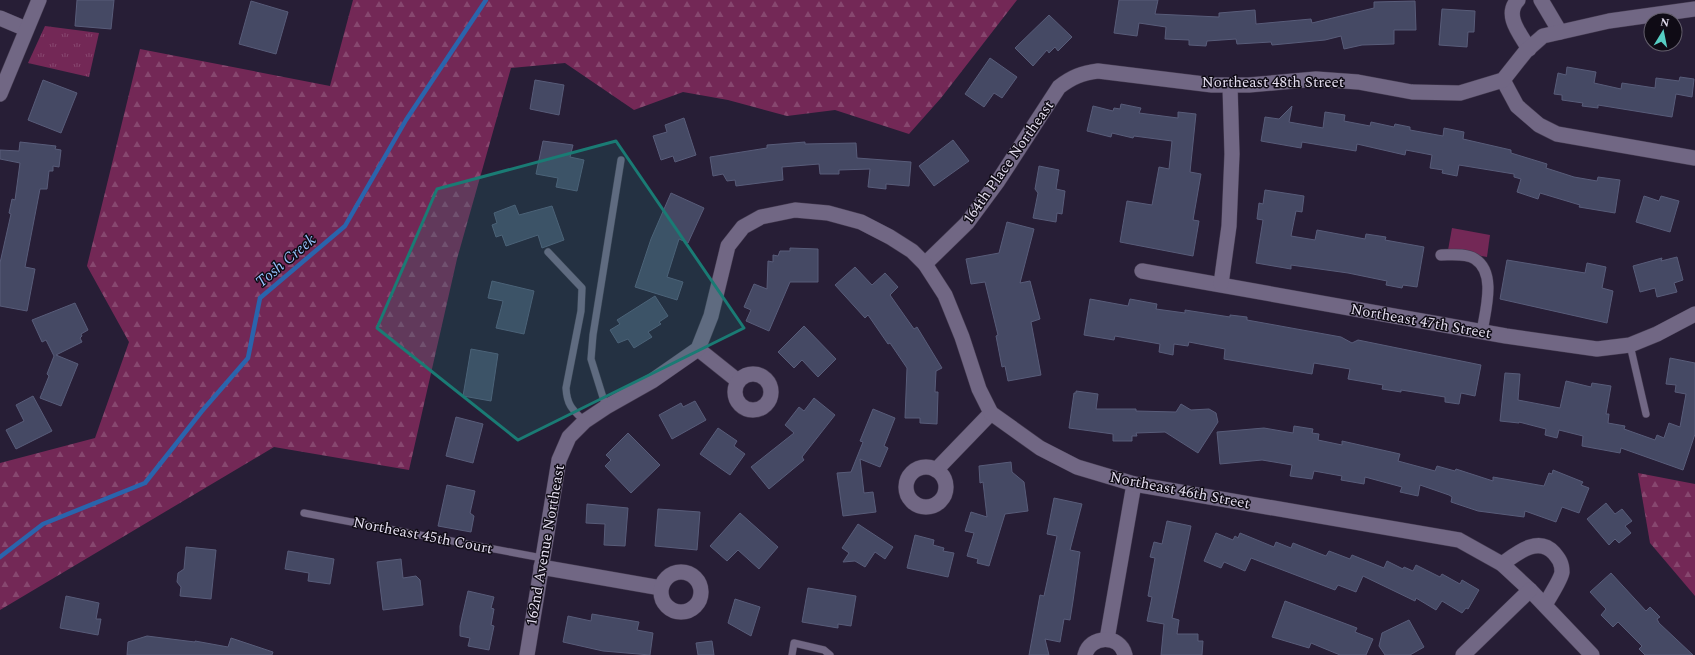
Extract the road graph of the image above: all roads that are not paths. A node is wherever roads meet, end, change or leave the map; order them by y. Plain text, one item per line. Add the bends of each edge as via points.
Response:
1 (39, 0) edge
2 (1518, 0) edge
3 (1541, 0) edge
4 (1695, 9) edge
5 (0, 18) edge
6 (26, 29) junction
7 (1560, 32) junction
8 (1529, 49) junction
9 (1073, 76) joint
10 (1503, 80) junction
11 (1230, 86) junction
12 (0, 94) edge
13 (1695, 158) edge
14 (621, 160) dead end
15 (1695, 167) edge
16 (548, 252) dead end
17 (1441, 255) dead end
18 (925, 264) junction
19 (1142, 271) dead end
20 (1221, 284) junction
21 (1695, 314) edge
22 (1482, 332) junction
23 (1630, 345) junction
24 (698, 349) junction
25 (738, 382) dead end
26 (606, 407) junction
27 (991, 413) junction
28 (1646, 414) dead end
29 (585, 422) junction
30 (936, 470) dead end
31 (1134, 484) junction
32 (304, 513) dead end
33 (542, 563) junction
34 (1502, 564) junction
35 (661, 588) dead end
36 (1530, 590) junction
37 (1545, 605) junction
38 (1107, 639) junction
39 (527, 655) edge
40 (792, 655) edge
41 (830, 655) edge
42 (1085, 655) edge
43 (1126, 655) edge
44 (1463, 655) edge
45 (1592, 655) edge

1 - 6 street
2 - 8 street via 1513,6 1512,16
3 - 7 street
4 - 7 street via 1609,21
5 - 6 street
6 - 12 street
7 - 8 street via 1543,36
8 - 10 street
9 - 11 street, Northeast 48th Street via 1098,71
9 - 18 street, 164th Place Northeast via 1059,87 998,181 967,223
10 - 11 street, Northeast 48th Street via 1460,93 1412,92 1358,82 1316,79
10 - 13 street via 1517,106 1539,125 1557,134
11 - 20 street via 1232,154 1229,226
13 - 15 street
14 - 26 lane via 591,359
16 - 29 lane via 582,288 581,311 566,388 567,401
17 - 22 street via 1474,258 1485,270 1488,289
18 - 24 street, Northeast 46th Street via 912,251 861,222 828,213 795,210 761,217 743,227 728,246 711,316
18 - 27 street, Northeast 46th Street via 945,295 979,389
19 - 20 street, Northeast 47th Street
20 - 22 street, Northeast 47th Street
21 - 23 street, Northeast 47th Street
22 - 23 street, Northeast 47th Street via 1597,349
23 - 28 lane
24 - 25 street
24 - 26 street via 652,381
26 - 29 street, 162nd Avenue Northeast
27 - 30 street
27 - 31 street, Northeast 46th Street via 1040,448 1071,464
29 - 33 street, 162nd Avenue Northeast via 569,437 559,460
31 - 34 street, Northeast 46th Street via 1459,540
31 - 38 street
32 - 33 lane, Northeast 45th Court
33 - 35 street, Northeast 45th Court
33 - 39 street, 162nd Avenue Northeast
34 - 36 street, Northeast 46th Street
34 - 37 street via 1521,550 1533,545 1550,548 1560,560 1562,573
36 - 37 street, Northeast 46th Street
36 - 44 street
37 - 45 street, Northeast 46th Street
38 - 42 street via 1089,646
38 - 43 street via 1121,646
40 - 41 lane via 794,644 824,650

